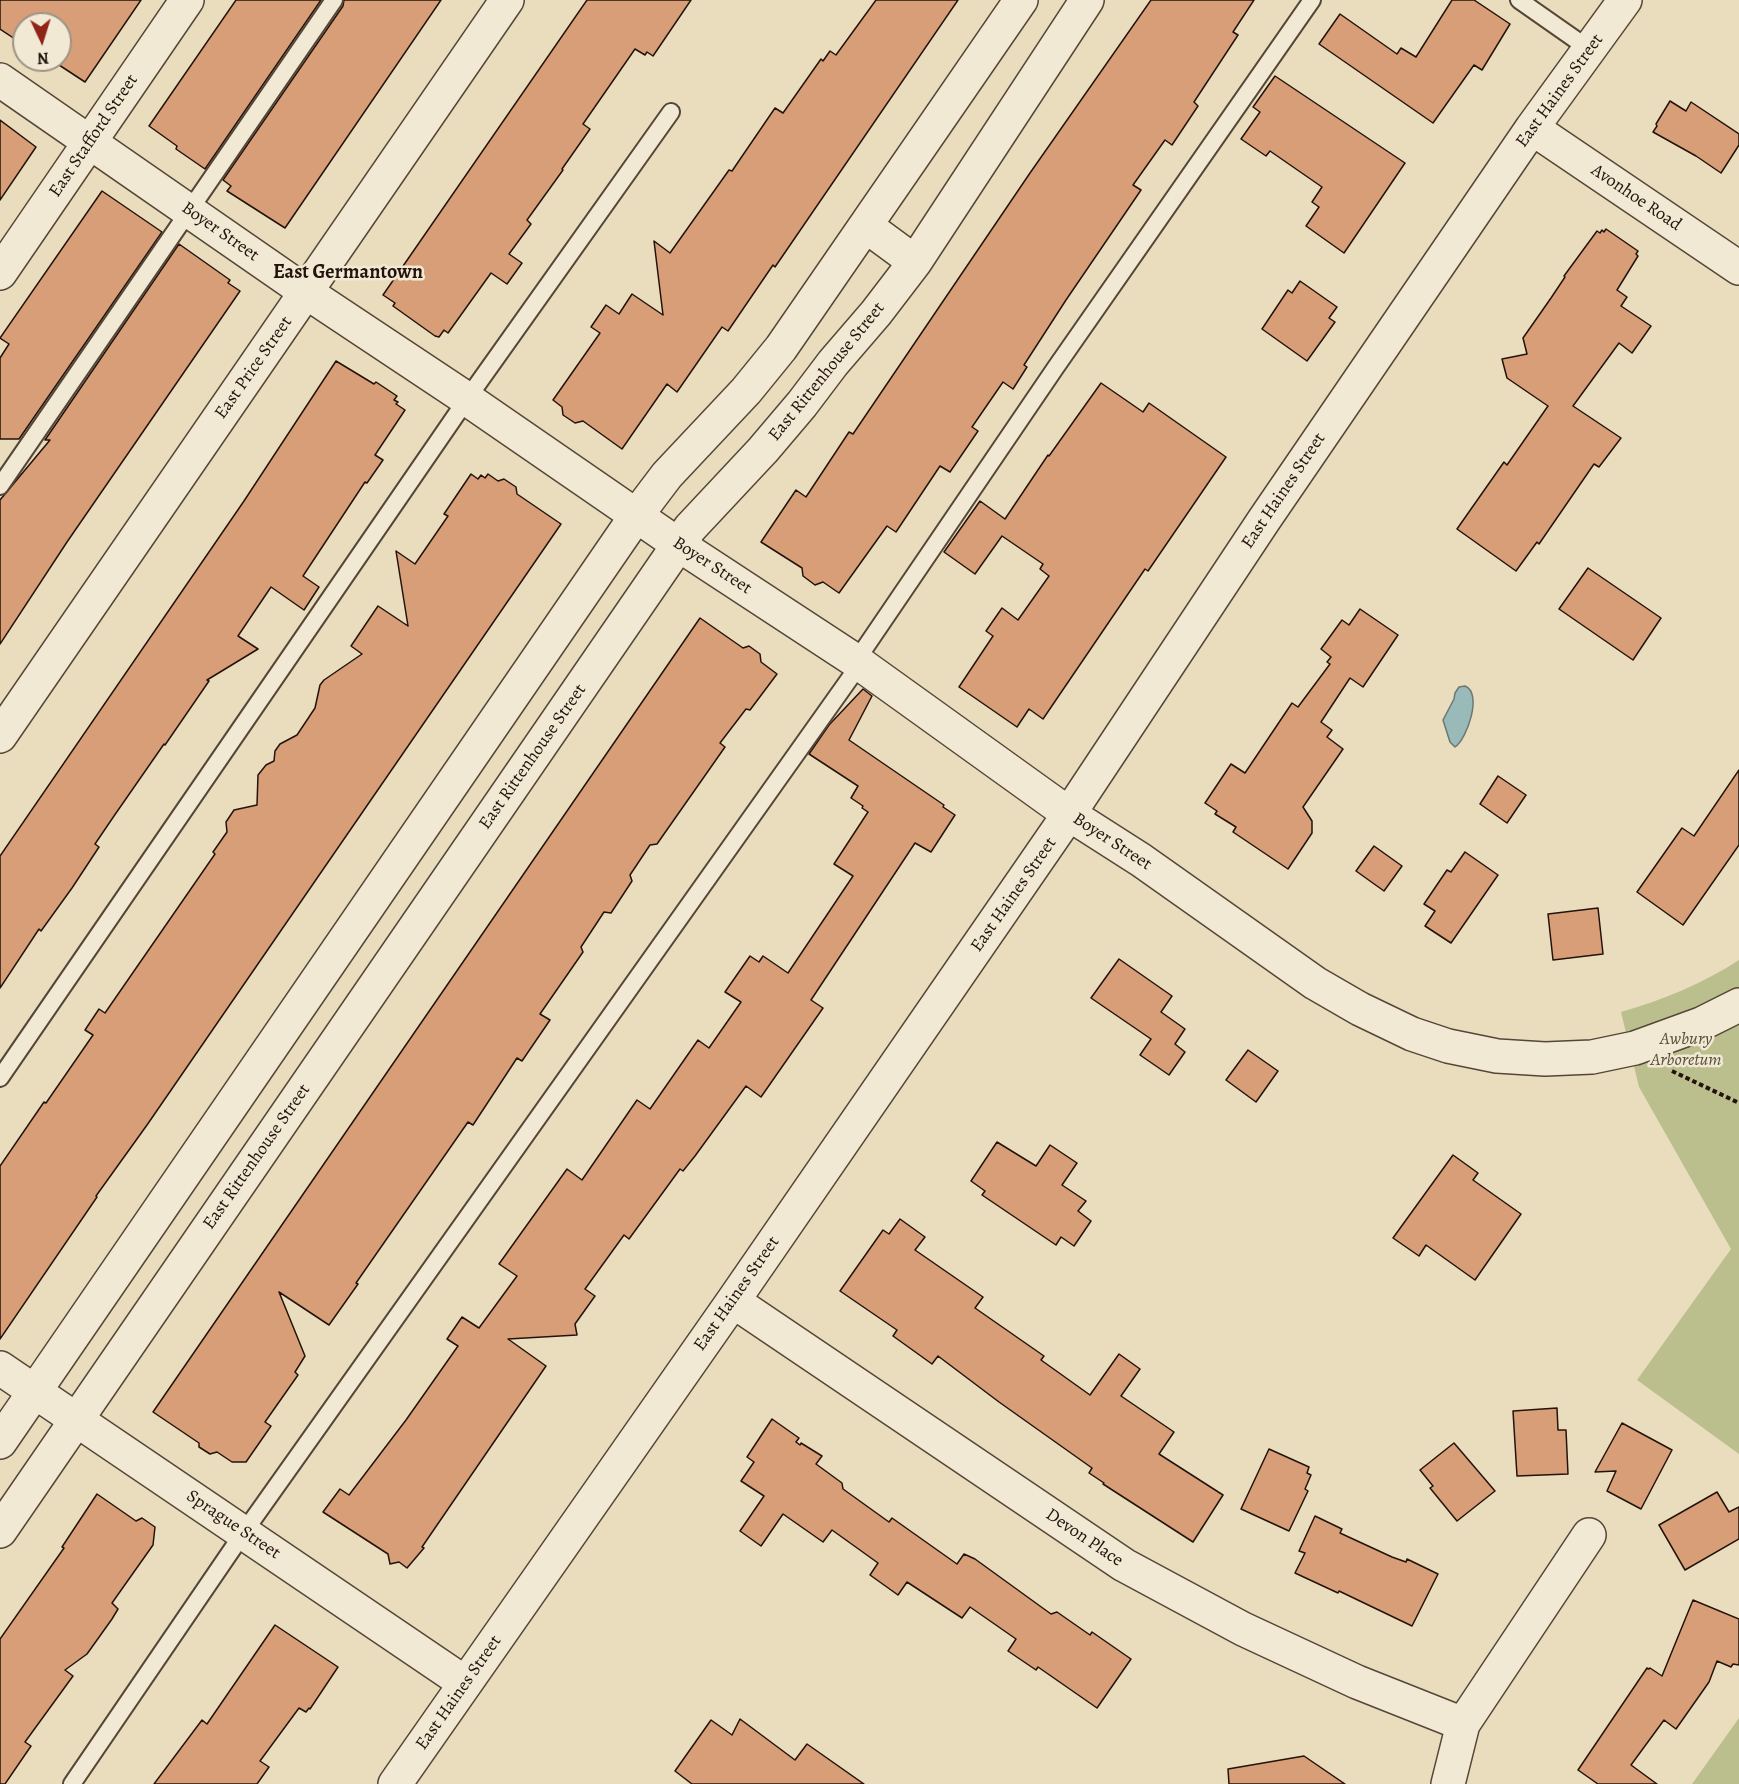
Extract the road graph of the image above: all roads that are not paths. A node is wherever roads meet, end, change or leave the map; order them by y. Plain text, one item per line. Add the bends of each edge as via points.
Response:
1 (187, 0) edge
2 (334, 0) edge
3 (507, 0) edge
4 (1021, 0) edge
5 (1087, 0) edge
6 (1312, 0) edge
7 (1519, 0) edge
8 (1624, 0) edge
9 (1589, 49) junction
10 (0, 80) edge
11 (671, 112) dead end
12 (1532, 128) junction
13 (90, 142) junction
14 (189, 211) junction
15 (866, 226) junction
16 (915, 262) junction
17 (1739, 268) edge
18 (0, 273) edge
19 (306, 292) junction
20 (468, 399) junction
21 (0, 486) edge
22 (636, 516) junction
23 (679, 545) junction
24 (858, 663) junction
25 (0, 736) edge
26 (1069, 814) junction
27 (1739, 1005) edge
28 (0, 1078) edge
29 (733, 1301) junction
30 (0, 1368) edge
31 (34, 1392) junction
32 (76, 1421) junction
33 (0, 1442) edge
34 (0, 1531) edge
35 (244, 1532) junction
36 (1589, 1535) dead end
37 (465, 1683) junction
38 (1463, 1724) junction
39 (72, 1784) edge
40 (395, 1784) edge
41 (1448, 1784) edge

1 - 13 street, East Stafford Street
2 - 14 lane
3 - 19 street, East Price Street
4 - 15 street
5 - 16 street, East Rittenhouse Street
6 - 24 lane via 1082,328
7 - 9 lane
8 - 9 street, East Haines Street
9 - 12 street, East Haines Street
10 - 13 street, Boyer Street
11 - 20 lane
12 - 17 street, Avonhoe Road
12 - 26 street, East Haines Street
13 - 14 street, Boyer Street
13 - 18 street, East Stafford Street
14 - 19 street, Boyer Street
14 - 21 lane
15 - 16 street
15 - 22 street via 781,348 667,475
16 - 23 street, East Rittenhouse Street via 802,404
19 - 20 street, Boyer Street
19 - 25 street, East Price Street
20 - 22 street, Boyer Street
20 - 28 lane
22 - 23 street, Boyer Street
22 - 31 street
23 - 24 street, Boyer Street
23 - 32 street, East Rittenhouse Street
24 - 26 street, Boyer Street
24 - 35 lane
26 - 27 street, Boyer Street via 1315,982 1388,1024 1429,1041 1520,1058 1592,1057 1635,1048 1701,1024
26 - 29 street, East Haines Street
29 - 37 street, East Haines Street
29 - 38 street, Devon Place via 1124,1565 1243,1629 1358,1682
30 - 31 street, Sprague Street
31 - 32 street, Sprague Street
31 - 33 street
32 - 34 street, East Rittenhouse Street
32 - 35 street, Sprague Street
35 - 37 street, Sprague Street
35 - 39 lane
36 - 38 street
37 - 40 street, East Haines Street
38 - 41 street

